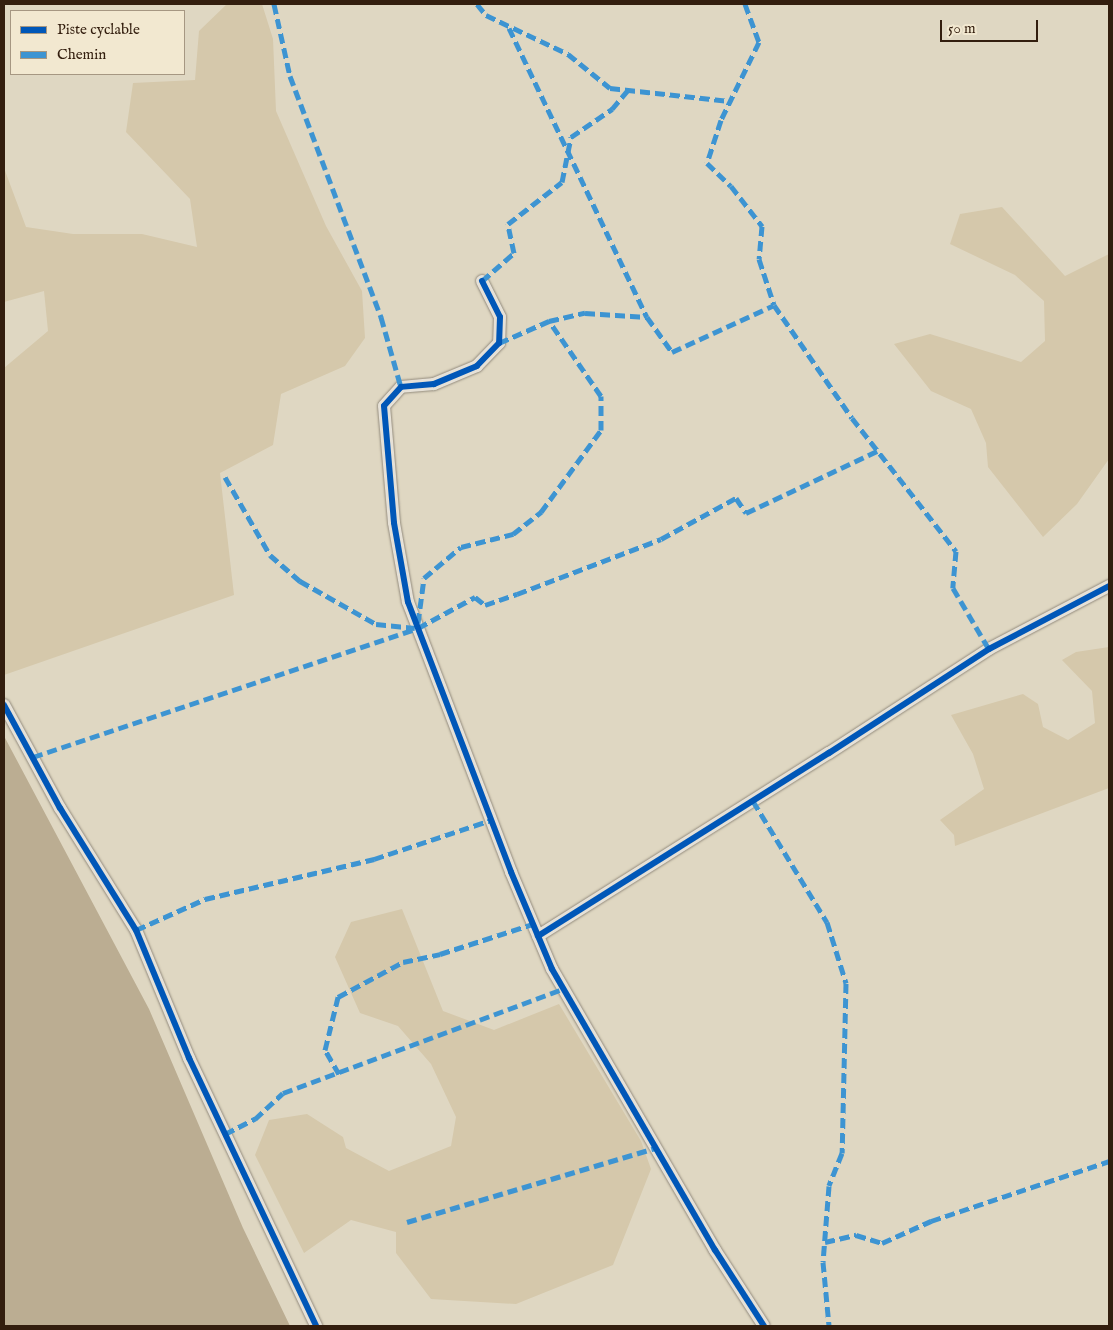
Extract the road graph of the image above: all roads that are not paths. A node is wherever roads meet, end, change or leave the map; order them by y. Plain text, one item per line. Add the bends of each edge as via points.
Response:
1 (482, 281) dead end
2 (1109, 586) edge
3 (4, 704) edge
4 (538, 936) junction
5 (316, 1326) edge
6 (764, 1326) edge

1 - 4 street via 500,317 499,343 477,366 434,384 401,386 384,406 393,514 408,602
2 - 4 street via 989,648 829,754
3 - 5 street via 60,808 136,930 189,1058
4 - 6 street via 552,970 630,1107

